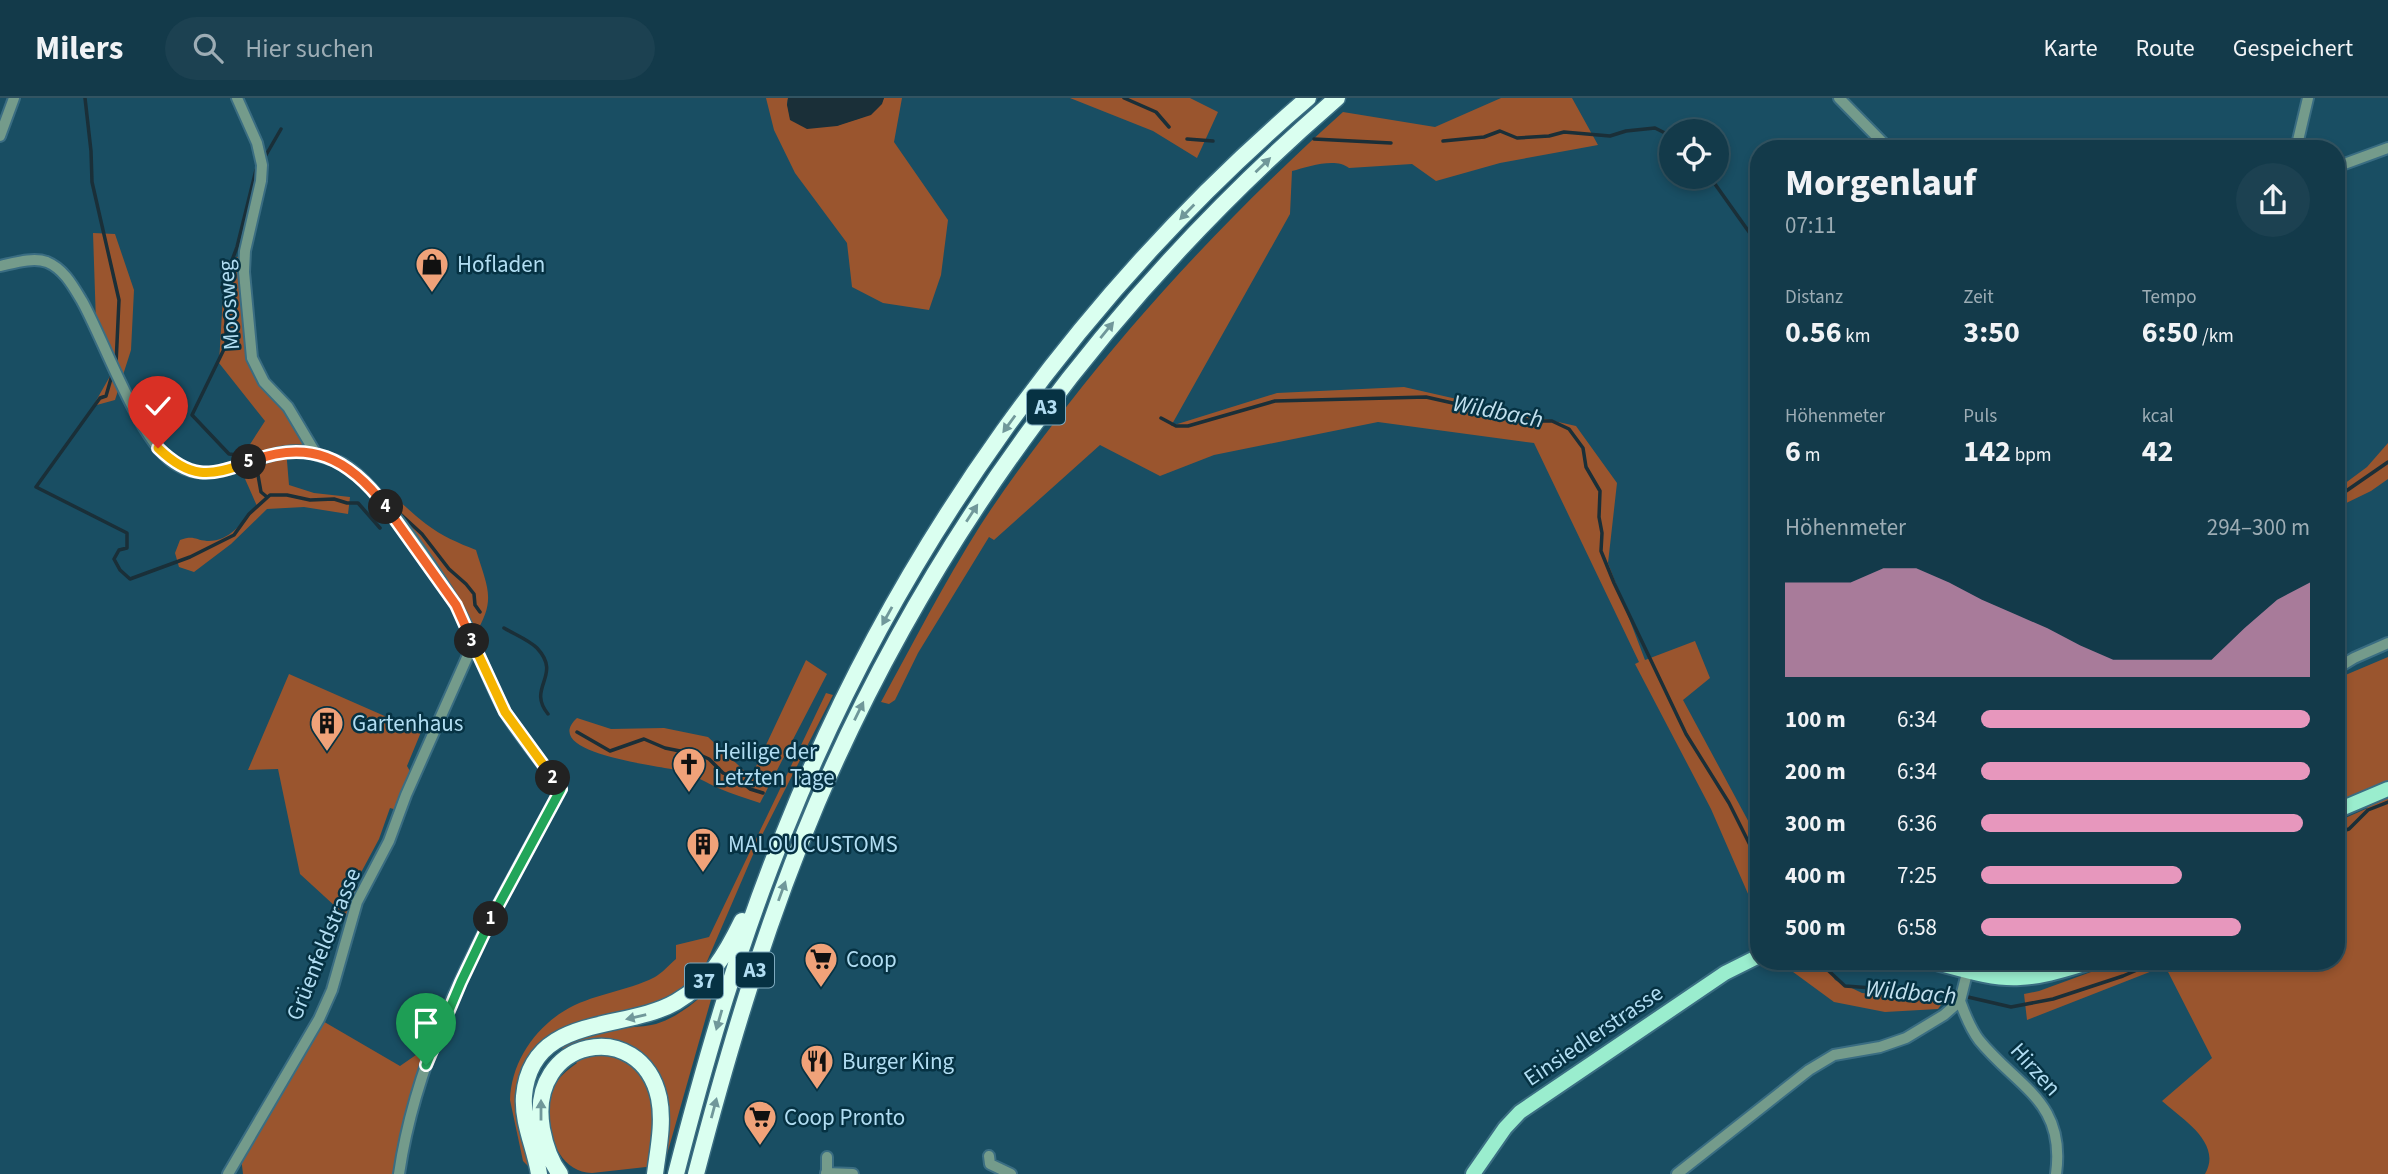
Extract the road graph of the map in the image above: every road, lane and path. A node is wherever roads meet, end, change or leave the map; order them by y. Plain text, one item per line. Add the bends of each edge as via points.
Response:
1 (14, 98) edge
2 (237, 98) edge
3 (1308, 98) edge
4 (1337, 98) edge
5 (1839, 98) edge
6 (2308, 98) edge
7 (0, 136) edge
8 (1880, 140) edge
9 (2298, 140) edge
10 (2388, 148) edge
11 (2345, 164) edge
12 (0, 267) edge
13 (316, 454) junction
14 (2388, 643) edge
15 (473, 644) junction
16 (2345, 664) edge
17 (2388, 789) edge
18 (2345, 807) edge
19 (781, 839) junction
20 (1750, 960) edge
21 (2065, 970) edge
22 (1967, 972) edge
23 (1960, 1001) junction
24 (989, 1156) dead end
25 (827, 1157) dead end
26 (229, 1174) edge
27 (399, 1174) edge
28 (539, 1174) edge
29 (560, 1174) edge
30 (655, 1174) edge
31 (676, 1174) edge
32 (696, 1174) edge
33 (827, 1174) edge
34 (853, 1174) edge
35 (1011, 1174) edge
36 (1473, 1174) edge
37 (1677, 1174) edge
38 (2056, 1174) edge

1 - 7 street
2 - 13 street, Moosweg via 262,165 244,272 252,358
3 -> 19 highway, A3 via 1149,252 996,441 937,530 882,626 833,720
32 -> 4 highway, A3 via 742,1009 798,850 863,702 933,575 1013,452 1114,322 1226,200
5 - 8 street
6 - 9 street
10 - 11 street
12 - 13 street via 33,261 60,270 92,320 147,430 176,465 211,473 279,452
13 - 15 street via 344,464 370,485 456,605
14 - 16 street
15 - 26 street, Grüenfeldstrasse via 358,902 319,1019
15 - 27 street via 505,712 561,789 484,932 439,1031 411,1111
17 - 18 main road
19 -> 28 highway, 37 via 729,947 701,984 655,1012 572,1032 540,1055 524,1097
19 -> 31 highway, A3 via 727,993
20 - 36 main road, Einsiedlerstrasse via 1520,1112
21 - 22 main road via 2019,979
22 - 23 street
23 - 37 street via 1906,1038 1834,1055 1809,1070
23 - 38 street, Hirzen via 1980,1040 2038,1098 2050,1118
24 - 35 street via 990,1164
25 - 33 street
29 -> 30 highway via 543,1134 542,1091 562,1061 597,1047 629,1055 654,1083 660,1116
33 - 34 street

